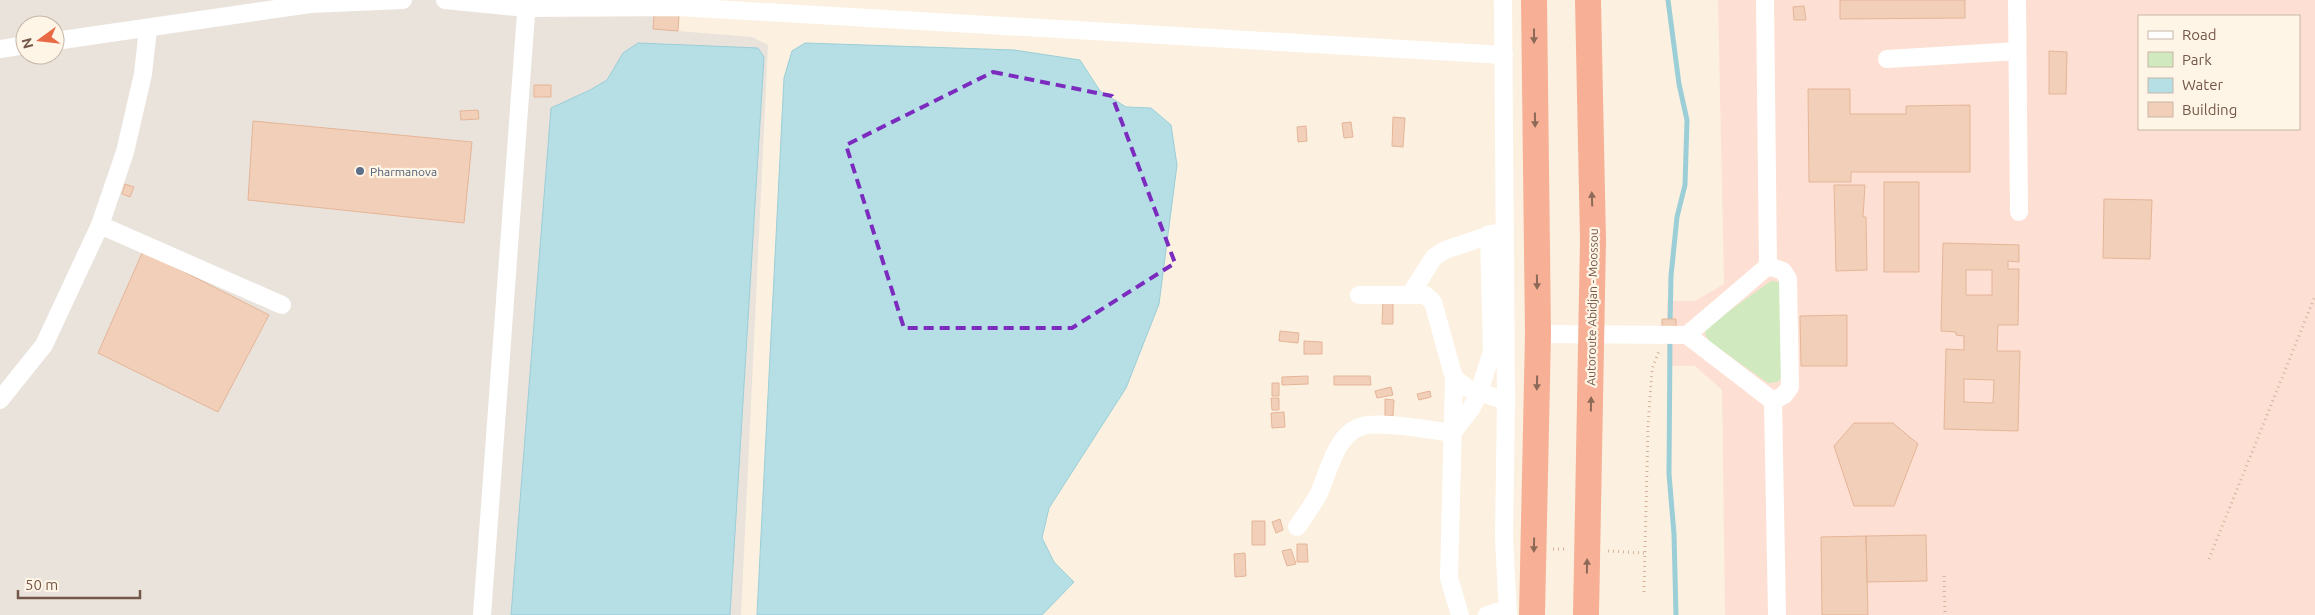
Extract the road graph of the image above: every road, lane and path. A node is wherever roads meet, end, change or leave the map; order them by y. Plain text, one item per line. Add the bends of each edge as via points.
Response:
1 (403, 0) edge
2 (445, 0) edge
3 (1503, 0) edge
4 (1534, 0) edge
5 (1588, 0) edge
6 (1765, 0) edge
7 (2017, 0) edge
8 (527, 4) edge
9 (148, 29) junction
10 (65, 40) edge
11 (15, 46) edge
12 (0, 48) edge
13 (2017, 51) junction
14 (1504, 55) junction
15 (1888, 59) dead end
16 (2019, 212) dead end
17 (100, 225) junction
18 (1497, 232) junction
19 (1768, 266) junction
20 (1359, 295) dead end
21 (1410, 295) junction
22 (2315, 296) edge
23 (282, 305) dead end
24 (1505, 332) junction
25 (1538, 334) junction
26 (1592, 335) junction
27 (1667, 335) junction
28 (1687, 335) junction
29 (1492, 351) junction
30 (1454, 378) junction
31 (1479, 393) junction
32 (0, 400) edge
33 (1506, 401) junction
34 (1773, 401) junction
35 (1452, 432) junction
36 (1297, 528) dead end
37 (2209, 559) dead end
38 (1944, 576) dead end
39 (1644, 592) dead end
40 (1507, 612) edge
41 (482, 615) edge
42 (1460, 615) edge
43 (1487, 615) edge
44 (1532, 615) edge
45 (1586, 615) edge
46 (1777, 615) edge
47 (1945, 615) edge

1 - 9 street via 310,4
2 - 8 street
3 - 14 street
4 -> 25 highway
26 -> 5 highway, Autoroute Abidjan - Moossou
6 - 19 street
7 - 13 street
8 - 14 street via 679,7
8 - 41 street
9 - 10 street
9 - 17 street via 143,74 125,152
11 - 12 street
13 - 15 street
13 - 16 street
14 - 18 street
17 - 23 street
17 - 32 street via 44,345
18 - 21 street via 1452,246 1434,257
18 - 24 street
18 - 29 street
19 - 28 street
19 - 34 street via 1782,271 1788,279 1790,387
20 - 21 street
21 - 30 street via 1425,296 1433,302
22 - 37 path
24 - 29 street
24 - 33 street
25 - 26 street
25 -> 44 highway
26 - 27 street
45 -> 26 highway, Autoroute Abidjan - Moossou
27 - 28 street
27 - 39 path via 1652,369 1645,490
28 - 34 street
29 - 31 street
30 - 31 street
30 - 35 street
31 - 33 street
31 - 35 street via 1471,409
33 - 40 street via 1504,538
34 - 46 street
35 - 36 street via 1364,425 1354,430 1340,444 1318,496
35 - 42 street via 1449,578
38 - 47 path
40 - 43 street

